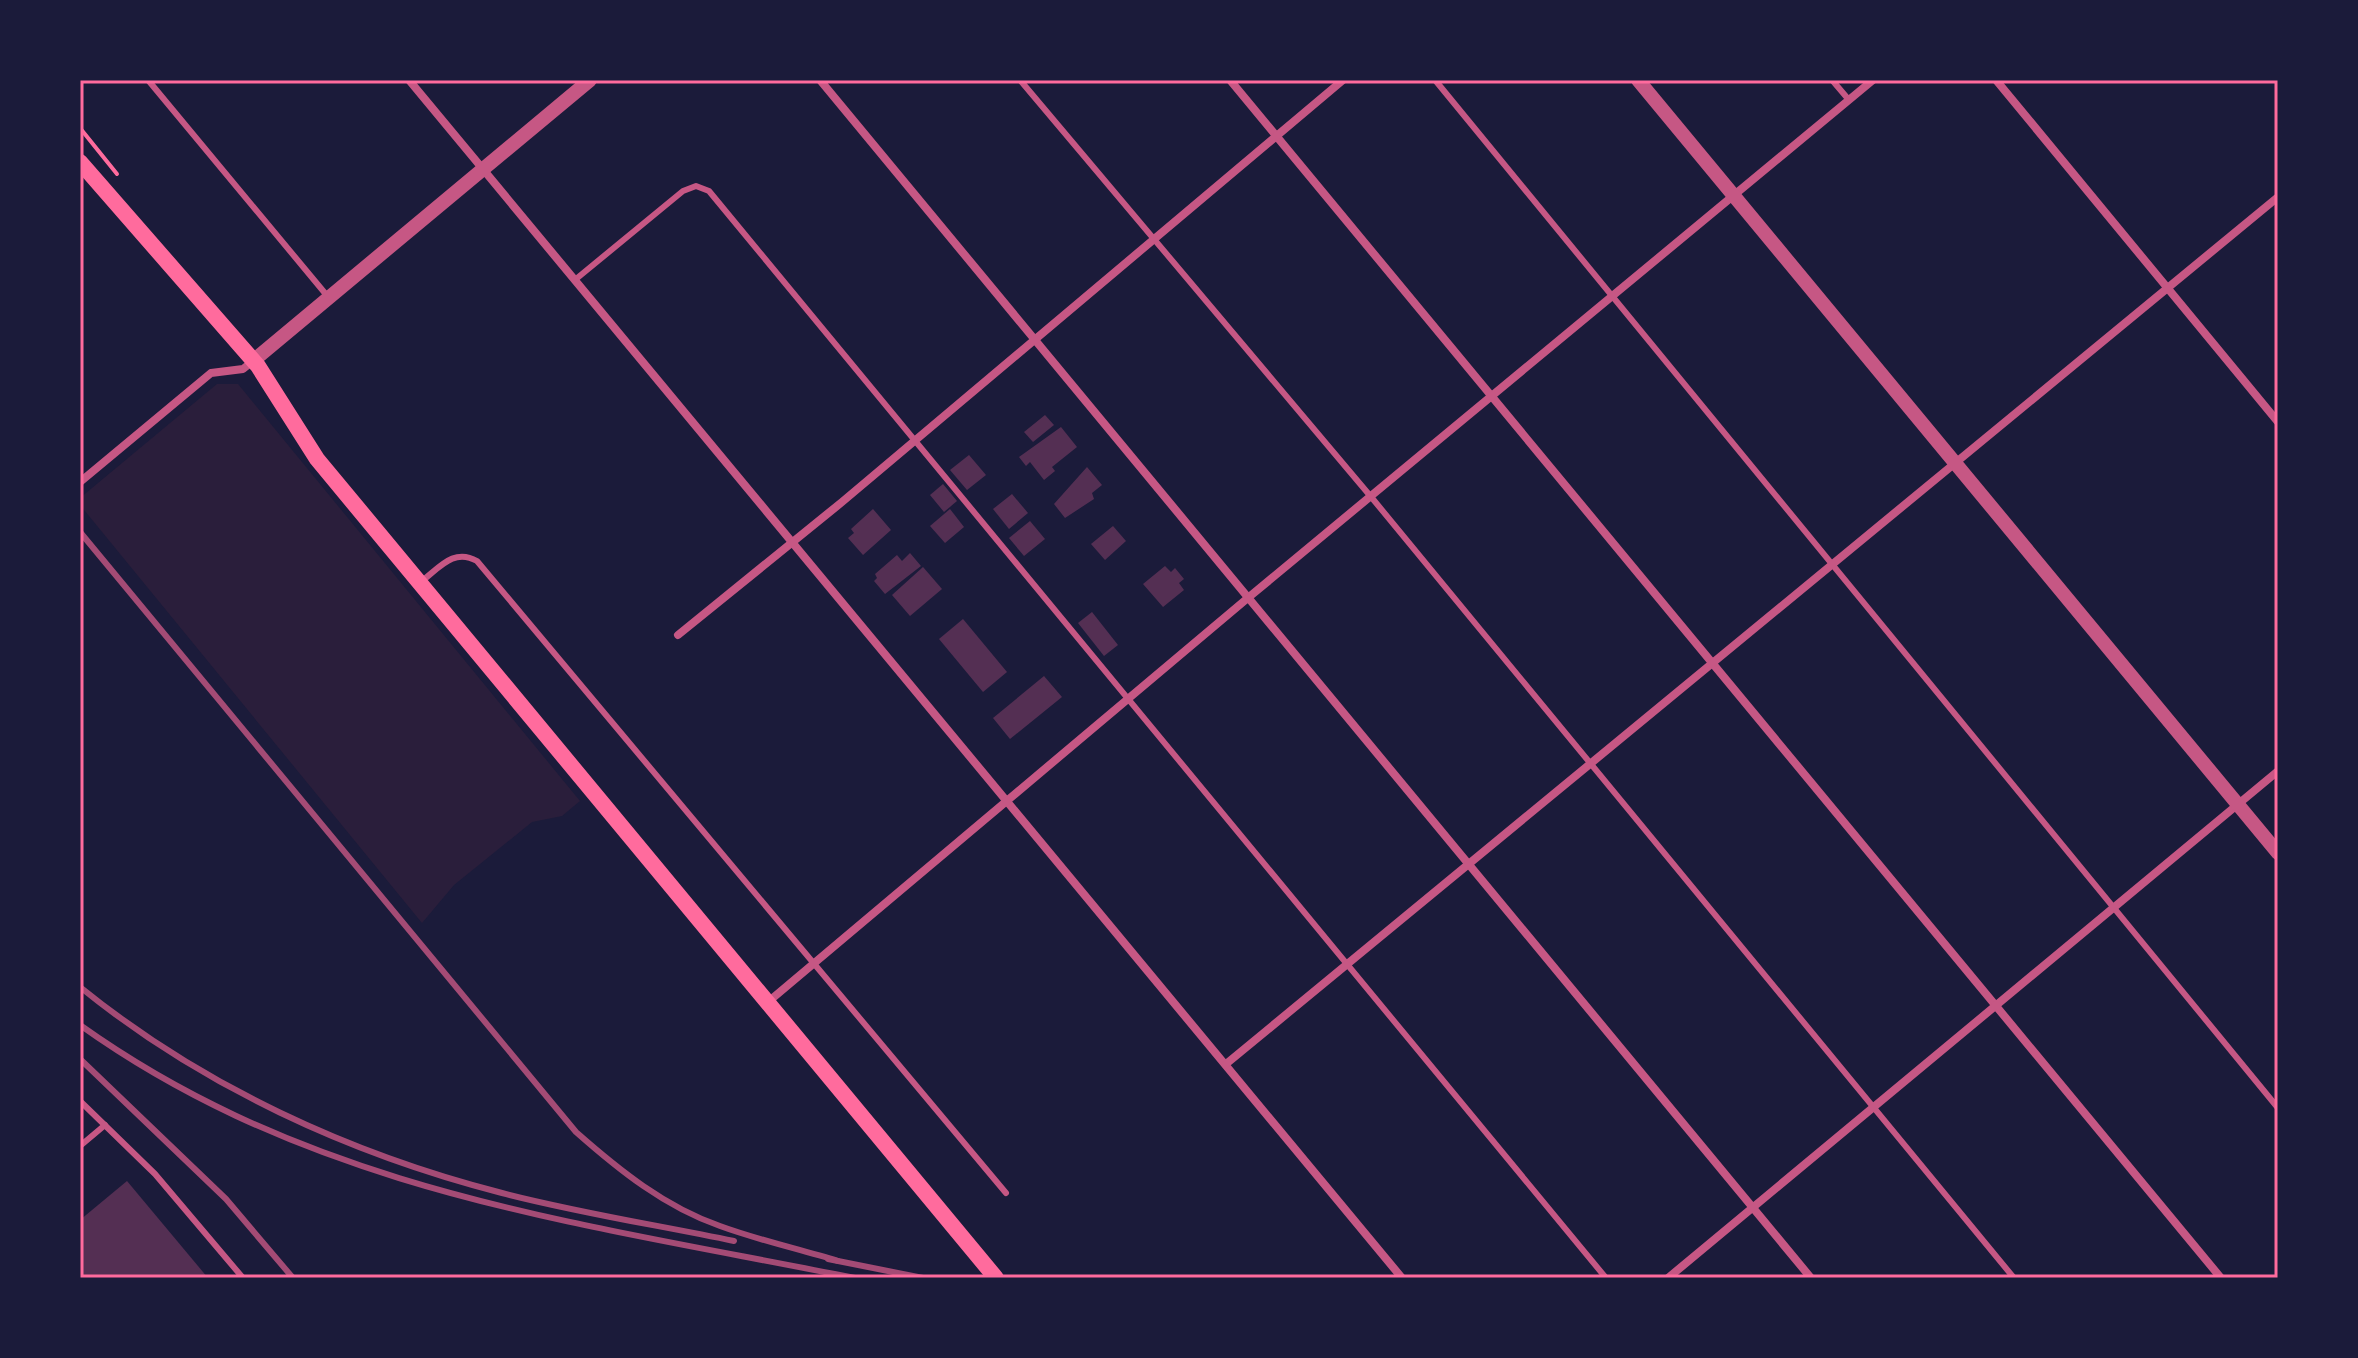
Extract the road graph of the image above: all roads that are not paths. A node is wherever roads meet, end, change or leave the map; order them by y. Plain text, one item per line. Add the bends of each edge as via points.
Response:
1 (148, 80) edge
2 (409, 80) edge
3 (590, 80) edge
4 (820, 80) edge
5 (1020, 80) edge
6 (1230, 80) edge
7 (1343, 80) edge
8 (1435, 80) edge
9 (1638, 80) edge
10 (1832, 80) edge
11 (1873, 80) edge
12 (1996, 80) edge
13 (1849, 100) junction
14 (1277, 136) junction
15 (80, 162) edge
16 (484, 169) junction
17 (1733, 195) junction
18 (2278, 197) edge
19 (1155, 240) junction
20 (576, 279) junction
21 (2168, 288) junction
22 (1613, 297) junction
23 (329, 298) junction
24 (1036, 340) junction
25 (254, 360) junction
26 (1492, 396) junction
27 (2278, 422) edge
28 (915, 441) junction
29 (1955, 463) junction
30 (80, 482) edge
31 (1372, 498) junction
32 (793, 542) junction
33 (1834, 565) junction
34 (419, 583) junction
35 (1249, 597) junction
36 (678, 635) dead end
37 (1714, 665) junction
38 (1130, 699) junction
39 (1591, 765) junction
40 (2278, 771) edge
41 (1007, 801) junction
42 (2238, 804) junction
43 (2278, 853) edge
44 (1470, 865) junction
45 (2113, 909) junction
46 (815, 963) junction
47 (1349, 964) junction
48 (767, 1003) junction
49 (1996, 1006) junction
50 (1226, 1064) junction
51 (80, 1101) edge
52 (1874, 1107) junction
53 (2278, 1108) edge
54 (105, 1125) junction
55 (80, 1146) edge
56 (1006, 1193) dead end
57 (1753, 1208) junction
58 (243, 1278) edge
59 (996, 1278) edge
60 (1402, 1278) edge
61 (1606, 1278) edge
62 (1668, 1278) edge
63 (1811, 1278) edge
64 (2014, 1278) edge
65 (2221, 1278) edge

1 - 23 lane
2 - 16 street
3 - 16 street
4 - 24 street
5 - 19 lane
6 - 14 street
7 - 14 street
8 - 22 lane
9 - 17 street
10 - 13 lane
11 - 13 street
12 - 21 street
13 - 17 street
14 - 19 street
14 - 26 street
15 - 25 main road
16 - 20 street
16 - 23 street
17 - 22 street
17 - 29 street
18 - 21 street
19 - 24 street
19 - 31 lane
20 - 28 lane via 683,191 696,186 709,191
20 - 32 street
21 - 27 street
21 - 29 street
22 - 26 street
22 - 33 lane
23 - 25 street
24 - 28 street
24 - 35 street
25 - 30 street via 243,369 211,373
25 - 34 main road via 317,459
26 - 31 street
26 - 37 street
28 - 32 street
28 - 38 lane
29 - 33 street
29 - 42 street
31 - 35 street
31 - 39 lane
32 - 36 street
32 - 41 street
33 - 37 street
33 - 45 lane
34 - 46 lane via 453,556 466,554 477,561
34 - 48 main road
35 - 38 street
35 - 44 street
37 - 39 street
37 - 49 street
38 - 41 street
38 - 47 lane
39 - 44 street
39 - 52 lane
40 - 42 street
41 - 46 street
41 - 50 street
42 - 43 street
42 - 45 street
44 - 47 street
44 - 57 street
45 - 49 street
45 - 53 lane
46 - 48 street
46 - 56 lane
47 - 50 street
47 - 61 lane
48 - 59 main road
49 - 52 street
49 - 65 street
50 - 60 street
51 - 54 lane
52 - 57 street
52 - 64 lane
54 - 55 lane
54 - 58 lane via 155,1174
57 - 62 street
57 - 63 street

